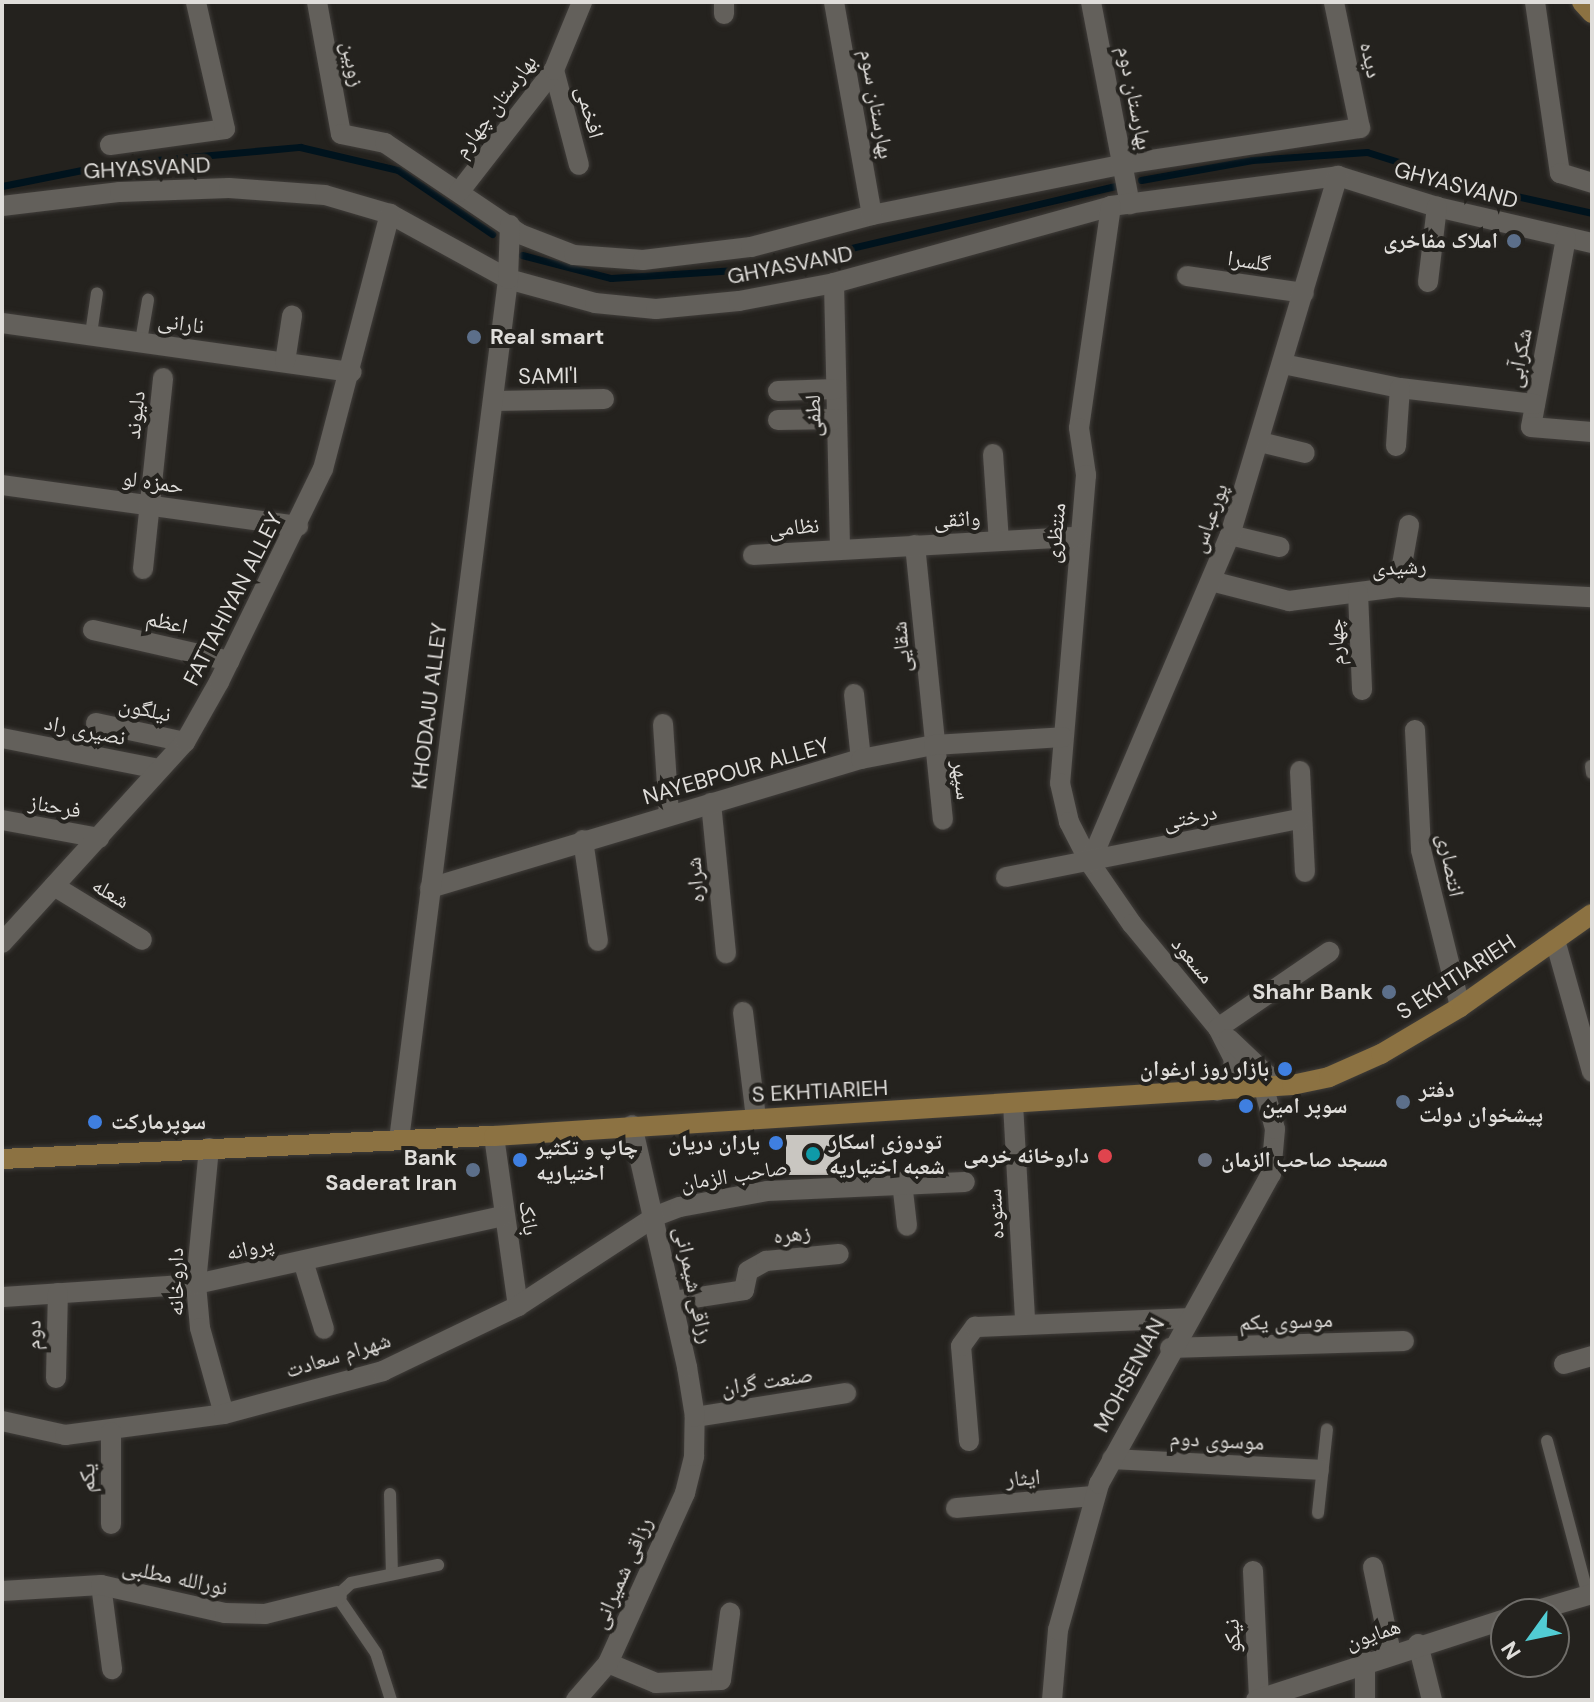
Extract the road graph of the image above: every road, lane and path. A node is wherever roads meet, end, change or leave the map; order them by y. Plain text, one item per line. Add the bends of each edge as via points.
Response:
1 (196, 2) edge
2 (317, 2) edge
3 (582, 2) edge
4 (834, 2) edge
5 (1091, 2) edge
6 (1334, 2) edge
7 (1535, 2) edge
8 (1582, 2) edge
9 (1592, 13) edge
10 (554, 70) junction
11 (1360, 128) joint
12 (341, 134) joint
13 (110, 145) dead end
14 (1124, 164) junction
15 (579, 165) dead end
16 (1338, 176) junction
17 (1592, 183) edge
18 (459, 192) junction
19 (1121, 205) junction
20 (2, 206) edge
21 (1437, 207) junction
22 (390, 214) junction
23 (872, 215) junction
24 (510, 225) junction
25 (1566, 238) junction
26 (1592, 243) edge
27 (1187, 276) dead end
28 (508, 279) junction
29 (1428, 282) dead end
30 (834, 283) junction
31 (97, 293) dead end
32 (1304, 293) junction
33 (148, 300) dead end
34 (292, 316) dead end
35 (2, 323) edge
36 (91, 334) junction
37 (141, 341) junction
38 (285, 362) junction
39 (1283, 364) junction
40 (352, 372) junction
41 (163, 378) dead end
42 (1400, 388) junction
43 (836, 389) junction
44 (778, 391) dead end
45 (604, 399) dead end
46 (494, 401) junction
47 (1535, 404) junction
48 (837, 419) junction
49 (778, 420) dead end
50 (1592, 432) edge
51 (1260, 442) junction
52 (1396, 446) dead end
53 (1305, 453) dead end
54 (993, 454) dead end
55 (2, 485) edge
56 (149, 506) junction
57 (1409, 525) dead end
58 (298, 526) junction
59 (1230, 535) junction
60 (1077, 537) junction
61 (999, 541) junction
62 (915, 545) junction
63 (840, 547) junction
64 (1280, 547) dead end
65 (753, 555) dead end
66 (143, 569) dead end
67 (1211, 581) junction
68 (1398, 587) junction
69 (1358, 593) junction
70 (1592, 597) edge
71 (93, 630) dead end
72 (230, 661) junction
73 (1362, 690) dead end
74 (854, 694) dead end
75 (96, 723) dead end
76 (663, 724) dead end
77 (1415, 730) dead end
78 (1063, 737) junction
79 (2, 738) edge
80 (185, 742) junction
81 (934, 745) junction
82 (861, 759) junction
83 (158, 769) junction
84 (1300, 771) dead end
85 (711, 803) junction
86 (669, 815) junction
87 (1300, 819) junction
88 (2, 820) edge
89 (943, 820) dead end
90 (99, 838) junction
91 (583, 840) junction
92 (1090, 863) junction
93 (1305, 872) dead end
94 (1006, 877) dead end
95 (54, 886) junction
96 (430, 888) junction
97 (1592, 914) edge
98 (142, 940) dead end
99 (1555, 940) junction
100 (598, 941) dead end
101 (2, 943) edge
102 (1329, 952) dead end
103 (726, 953) dead end
104 (1460, 1007) junction
105 (743, 1012) dead end
106 (1218, 1028) junction
107 (1592, 1072) edge
108 (1292, 1085) junction
109 (1264, 1088) junction
110 (1217, 1091) junction
111 (1013, 1104) junction
112 (756, 1118) junction
113 (632, 1125) junction
114 (494, 1136) junction
115 (399, 1140) junction
116 (209, 1148) junction
117 (2, 1159) edge
118 (902, 1182) junction
119 (965, 1182) dead end
120 (503, 1216) junction
121 (656, 1216) junction
122 (907, 1226) dead end
123 (839, 1254) dead end
124 (303, 1261) junction
125 (196, 1284) junction
126 (58, 1293) junction
127 (2, 1297) edge
128 (674, 1301) junction
129 (518, 1306) junction
130 (1188, 1318) junction
131 (1025, 1322) junction
132 (324, 1329) dead end
133 (1404, 1341) dead end
134 (1170, 1348) junction
135 (1592, 1356) edge
136 (1564, 1364) dead end
137 (56, 1378) dead end
138 (846, 1393) dead end
139 (224, 1414) junction
140 (695, 1417) junction
141 (2, 1421) edge
142 (1327, 1429) dead end
143 (111, 1432) junction
144 (969, 1441) dead end
145 (1547, 1441) dead end
146 (694, 1456) joint
147 (1112, 1459) junction
148 (1319, 1470) junction
149 (390, 1494) dead end
150 (1094, 1496) junction
151 (956, 1508) dead end
152 (1318, 1513) dead end
153 (111, 1524) dead end
154 (438, 1565) dead end
155 (1373, 1567) dead end
156 (1253, 1571) dead end
157 (392, 1574) junction
158 (101, 1585) junction
159 (2, 1591) edge
160 (1590, 1595) edge
161 (337, 1596) junction
162 (1570, 1601) edge
163 (730, 1613) dead end
164 (1490, 1624) edge
165 (1418, 1644) junction
166 (1391, 1653) junction
167 (1365, 1660) junction
168 (608, 1663) junction
169 (112, 1669) dead end
170 (658, 1692) edge
171 (588, 1695) edge
172 (1258, 1699) edge
173 (391, 1700) edge
174 (1052, 1700) edge
175 (1365, 1700) edge
176 (1432, 1700) edge

1 - 13 street, GHYASVAND via 225,129
2 - 12 street, زوبین
3 - 10 street, بهارستان چهارم
4 - 23 street, بهارستان سوم
5 - 14 street, بهارستان دوم
6 - 11 street, دیده
7 - 17 street via 1560,173
8 - 9 main road
10 - 15 street, افخمی
10 - 18 street, بهارستان چهارم
11 - 14 street, GHYASVAND
12 - 18 street, GHYASVAND via 385,143
14 - 19 street, بهارستان دوم
14 - 23 street, GHYASVAND
16 - 19 street, GHYASVAND
16 - 21 street, GHYASVAND
16 - 32 street, پورعباس
18 - 24 street, GHYASVAND
19 - 30 street, GHYASVAND
19 - 60 street, منتظری via 1079,428 1086,475
20 - 22 street, GHYASVAND via 120,192 229,188 325,195
21 - 25 street, GHYASVAND
21 - 29 street
22 - 28 street, GHYASVAND
22 - 40 street, FATTAHIYAN ALLEY
23 - 24 street, GHYASVAND via 751,247 643,260 574,255
24 - 28 street, KHODAJU ALLEY
25 - 26 street, GHYASVAND
25 - 47 street, شکرآبی
27 - 32 street, گلسرا
28 - 30 street, GHYASVAND via 595,303 656,309 739,301
28 - 46 street, KHODAJU ALLEY
30 - 43 street, لطفی
31 - 36 lane
32 - 39 street, پورعباس
33 - 37 lane
34 - 38 street
35 - 36 street, نارانی
36 - 37 street, نارانی
37 - 38 street, نارانی
38 - 40 street, نارانی
39 - 42 street
39 - 51 street, پورعباس
40 - 58 street, FATTAHIYAN ALLEY via 323,469
41 - 56 street, دلیوند
42 - 47 street
42 - 52 street
43 - 44 street
43 - 48 street, لطفی
45 - 46 street, SAMI'I
46 - 96 street, KHODAJU ALLEY
47 - 50 street, شکرآبی via 1531,427
48 - 49 street
48 - 63 street, لطفی
51 - 53 street
51 - 59 street, پورعباس
54 - 61 street
55 - 56 street, حمزه لو
56 - 58 street, حمزه لو
56 - 66 street, دلیوند
57 - 68 street
58 - 72 street, FATTAHIYAN ALLEY
59 - 64 street
59 - 67 street, پورعباس
60 - 61 street, واثقی
60 - 78 street, منتظری
61 - 62 street, واثقی
62 - 63 street, واثقی
62 - 81 street, شقایی
63 - 65 street, نظامی
67 - 69 street, رشیدی via 1289,601
67 - 92 street, پورعباس
68 - 69 street, رشیدی
68 - 70 street, رشیدی
69 - 73 street, چهارم
71 - 72 street, اعظم
72 - 80 street, FATTAHIYAN ALLEY
74 - 82 street
75 - 80 street, نیلگون
76 - 86 street
77 - 104 street, انتصاری via 1421,850
78 - 81 street, NAYEBPOUR ALLEY
78 - 92 street, منتظری via 1060,783 1069,822
79 - 83 street, نصیری راد
80 - 83 street, FATTAHIYAN ALLEY
81 - 82 street, NAYEBPOUR ALLEY
81 - 89 street, سپهر
82 - 85 street, NAYEBPOUR ALLEY
83 - 90 street, FATTAHIYAN ALLEY
84 - 87 street
85 - 86 street, NAYEBPOUR ALLEY
85 - 103 street, شراره
86 - 91 street, NAYEBPOUR ALLEY
87 - 92 street, درختی
87 - 93 street
88 - 90 street, فرحناز
90 - 95 street, FATTAHIYAN ALLEY
91 - 96 street, NAYEBPOUR ALLEY
91 - 100 street
92 - 94 street, درختی
92 - 106 street, مسعود via 1132,924
95 - 98 street, شعله
95 - 101 street, FATTAHIYAN ALLEY
96 - 115 street, KHODAJU ALLEY
97 - 99 main road, S EKHTIARIEH
99 - 104 main road, S EKHTIARIEH
99 - 107 street
102 - 106 street
104 - 108 main road, S EKHTIARIEH via 1381,1054 1329,1077
105 - 112 street
106 - 108 street via 1267,1075
106 - 110 street, مسعود via 1234,1059 1232,1076
108 - 109 main road, S EKHTIARIEH
109 - 110 main road, S EKHTIARIEH
109 - 130 street, MOHSENIAN via 1275,1129 1271,1174
110 - 111 main road, S EKHTIARIEH
111 - 112 main road, S EKHTIARIEH
111 - 131 street, ستوده
112 - 113 main road, S EKHTIARIEH
113 - 114 main road, S EKHTIARIEH
113 - 121 street, رزاقی شیمرانی
114 - 115 main road, S EKHTIARIEH
114 - 120 street, بانک
115 - 116 main road, S EKHTIARIEH
116 - 117 main road, S EKHTIARIEH
116 - 125 street, داروخانه
118 - 119 street, صاحب الزمان
118 - 121 street, صاحب الزمان via 767,1191
118 - 122 street
120 - 124 street, پروانه
120 - 129 street, بانک
121 - 128 street, رزاقی شیمرانی
121 - 129 street, شهرام سعادت
123 - 128 street, زهره via 766,1261 748,1271 744,1290
124 - 125 street, پروانه
124 - 132 street
125 - 126 street, پروانه
125 - 139 street, داروخانه via 200,1328
126 - 127 street, پروانه
126 - 137 street, دوم
128 - 140 street, رزاقی شیمرانی
129 - 139 street, شهرام سعادت via 383,1371
130 - 131 street
130 - 134 street, MOHSENIAN
131 - 144 street via 966,1333 961,1346
133 - 134 street, موسوی یکم
134 - 147 street, MOHSENIAN
135 - 136 street
138 - 140 street, صنعت گران
139 - 143 street, شهرام سعادت
140 - 146 street, رزاقی شیمرانی
141 - 143 street, شهرام سعادت via 65,1435
142 - 148 lane
143 - 153 street, یکم
145 - 160 lane
146 - 168 street, رزاقی شمیرانی via 685,1493
147 - 148 street, موسوی دوم
147 - 150 street, MOHSENIAN
148 - 152 lane
149 - 157 lane
150 - 151 street, ایثار
150 - 174 street, MOHSENIAN via 1058,1630
154 - 157 lane
155 - 166 street
156 - 172 street, نیکو
157 - 161 lane via 351,1583
158 - 159 street, نورالله مطلبی
158 - 161 street, نورالله مطلبی via 225,1613 265,1614
158 - 169 street
160 - 162 street
161 - 173 lane via 376,1653
163 - 170 street via 721,1680
164 - 165 street, همایون
165 - 166 street, همایون
165 - 176 street
166 - 167 street, همایون
167 - 172 street, همایون
167 - 175 street
168 - 170 street
168 - 171 street, رزاقی شمیرانی

